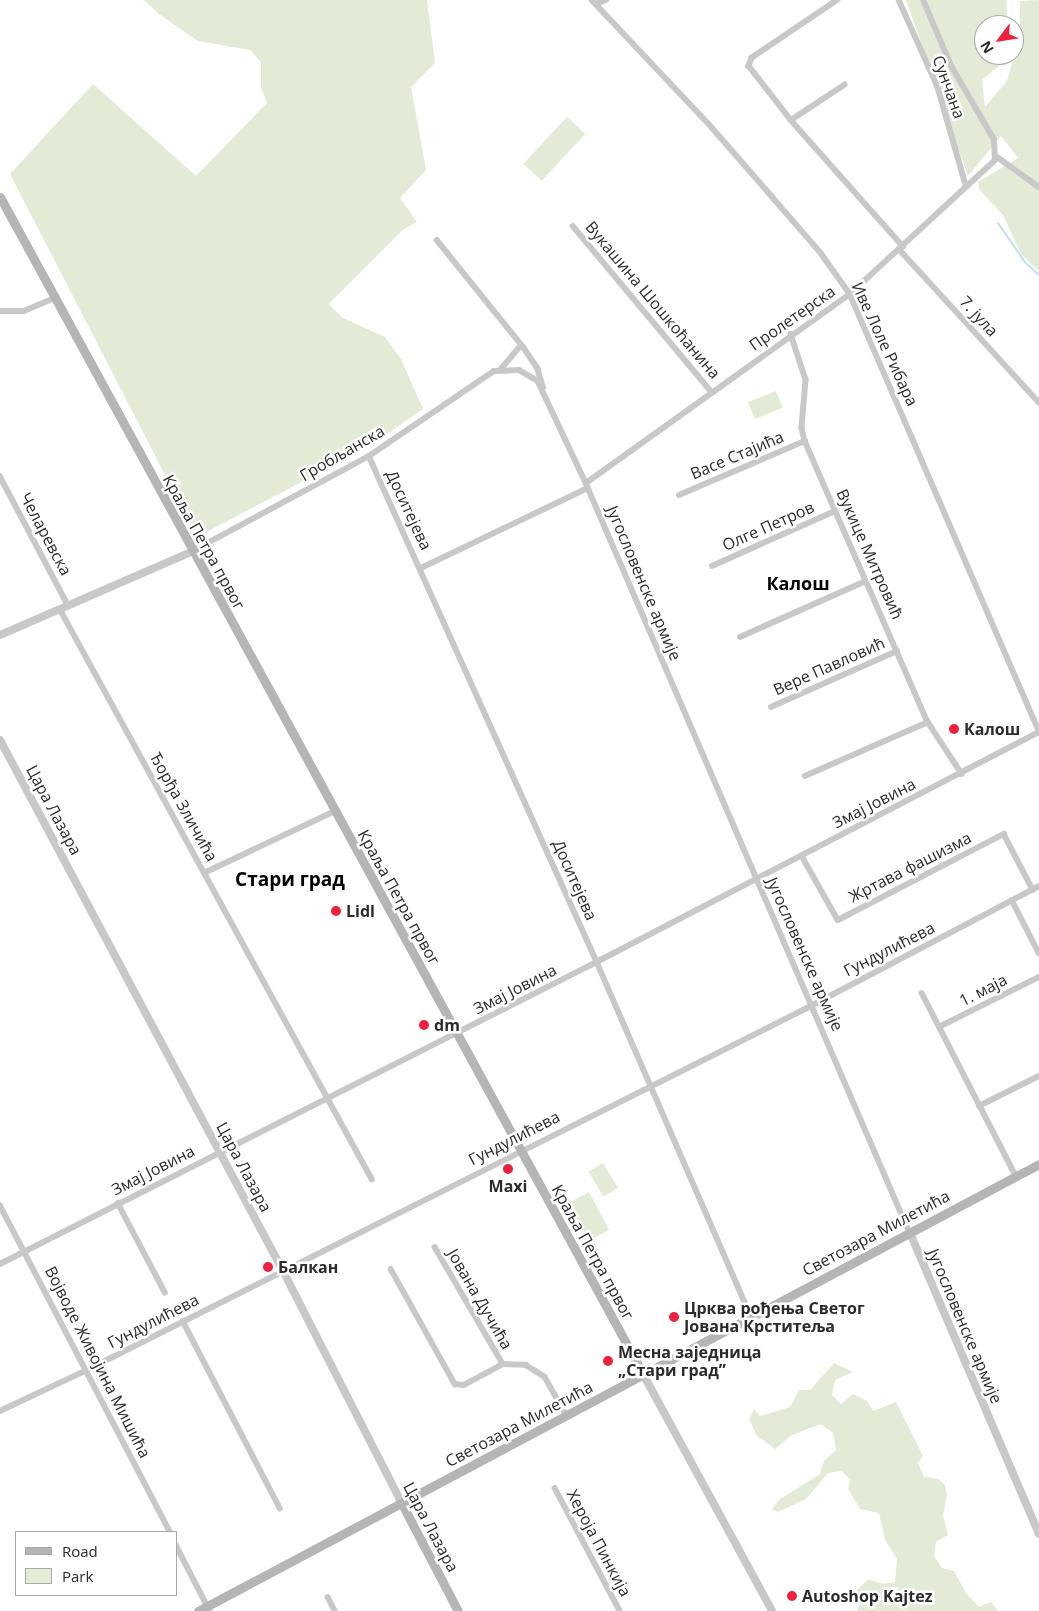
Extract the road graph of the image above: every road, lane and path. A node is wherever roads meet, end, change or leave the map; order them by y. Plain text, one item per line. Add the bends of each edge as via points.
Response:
1 (606, 0) edge
2 (838, 0) edge
3 (898, 0) edge
4 (923, 0) edge
5 (594, 2) edge
6 (844, 84) dead end
7 (791, 120) junction
8 (996, 156) junction
9 (966, 185) junction
10 (1039, 187) edge
11 (0, 197) edge
12 (573, 226) dead end
13 (437, 240) dead end
14 (901, 248) junction
15 (850, 294) junction
16 (55, 298) junction
17 (0, 311) edge
18 (791, 334) junction
19 (522, 345) junction
20 (501, 369) junction
21 (543, 386) junction
22 (712, 392) junction
23 (1039, 402) edge
24 (805, 441) junction
25 (369, 456) junction
26 (0, 476) edge
27 (587, 485) junction
28 (679, 495) dead end
29 (836, 511) junction
30 (191, 552) junction
31 (712, 566) dead end
32 (421, 568) junction
33 (866, 581) junction
34 (68, 606) junction
35 (60, 609) junction
36 (0, 635) edge
37 (740, 637) dead end
38 (897, 651) junction
39 (771, 707) dead end
40 (928, 722) junction
41 (1039, 731) edge
42 (0, 740) edge
43 (962, 774) junction
44 (805, 776) dead end
45 (335, 811) junction
46 (802, 856) junction
47 (204, 873) junction
48 (756, 877) junction
49 (1039, 886) edge
50 (1033, 890) junction
51 (1012, 900) junction
52 (1039, 953) edge
53 (597, 962) junction
54 (1039, 977) edge
55 (922, 993) dead end
56 (813, 1005) junction
57 (939, 1027) junction
58 (457, 1034) junction
59 (1039, 1076) edge
60 (650, 1086) junction
61 (328, 1097) junction
62 (979, 1106) junction
63 (520, 1150) junction
64 (218, 1152) junction
65 (1039, 1164) edge
66 (1016, 1176) junction
67 (372, 1179) dead end
68 (118, 1203) junction
69 (0, 1205) edge
70 (910, 1233) junction
71 (434, 1247) dead end
72 (25, 1252) junction
73 (0, 1264) edge
74 (391, 1269) dead end
75 (283, 1271) junction
76 (165, 1292) dead end
77 (751, 1317) junction
78 (183, 1321) junction
79 (502, 1364) junction
80 (87, 1370) junction
81 (643, 1374) junction
82 (0, 1411) edge
83 (567, 1416) junction
84 (554, 1488) dead end
85 (402, 1504) junction
86 (280, 1508) dead end
87 (169, 1531) edge
88 (1039, 1534) edge
89 (178, 1549) edge
90 (328, 1598) dead end
91 (209, 1608) edge
92 (198, 1611) edge
93 (335, 1611) edge
94 (458, 1611) edge
95 (620, 1611) edge
96 (772, 1611) edge

1 - 5 street
2 - 7 street, 7. јула via 749,63
3 - 9 street, Сунчана via 938,87
4 - 8 street via 951,66 994,140
5 - 15 street, Иве Лоле Рибара via 716,131 821,253
6 - 7 street
7 - 14 street, 7. јула
8 - 9 street, Пролетерска
8 - 10 street
9 - 14 street, Пролетерска
11 - 16 main road, Краља Петра првог
12 - 22 street, Вукашина Шошкоћанина
13 - 19 street, Југословенске армије
14 - 15 street, Пролетерска
14 - 23 street, 7. јула
15 - 18 street, Пролетерска
15 - 41 street, Иве Лоле Рибара
16 - 17 street via 24,311
16 - 30 main road, Краља Петра првог
18 - 22 street, Пролетерска
18 - 24 street, Вукице Митровић via 806,380 802,428
19 - 20 street
19 - 21 street, Југословенске армије via 538,369
20 - 21 street via 519,370 533,376
20 - 25 street, Гробљанска
21 - 27 street, Југословенске армије
22 - 27 street, Пролетерска
24 - 28 street, Васе Стајића
24 - 29 street, Вукице Митровић
25 - 30 street, Гробљанска
25 - 32 street, Доситејева
26 - 34 street, Челаревска
27 - 32 street, Пролетерска
27 - 48 street, Југословенске армије
29 - 31 street, Олге Петров
29 - 33 street, Вукице Митровић
30 - 34 street
30 - 45 main road, Краља Петра првог
32 - 53 street, Доситејева
33 - 37 street
33 - 38 street, Вукице Митровић
34 - 35 street
35 - 36 street
35 - 47 street, Ђорђа Зличића
38 - 39 street, Вере Павловић
38 - 40 street, Вукице Митровић
40 - 43 street, Вукице Митровић
40 - 44 street
41 - 43 street, Змај Јовина
42 - 64 street, Цара Лазара
43 - 46 street, Змај Јовина
45 - 47 street
45 - 58 main road, Краља Петра првог
46 - 48 street, Змај Јовина
46 - 50 street, Жртава фашизма via 838,920 1004,834
47 - 61 street, Ђорђа Зличића
48 - 53 street, Змај Јовина
48 - 56 street, Југословенске армије
49 - 50 street, Гундулићева
50 - 51 street, Гундулићева
51 - 52 street
51 - 56 street, Гундулићева
53 - 58 street, Змај Јовина
53 - 60 street, Доситејева
54 - 57 street, 1. маја
55 - 57 street
56 - 60 street, Гундулићева
56 - 70 street, Југословенске армије
57 - 62 street
58 - 61 street, Змај Јовина
58 - 63 main road, Краља Петра првог
59 - 62 street
60 - 63 street, Гундулићева
60 - 77 street, Доситејева
61 - 64 street, Змај Јовина
61 - 67 street, Ђорђа Зличића
62 - 66 street
63 - 75 street, Гундулићева
63 - 81 main road, Краља Петра првог
64 - 68 street, Змај Јовина
64 - 75 street, Цара Лазара
65 - 66 main road, Светозара Милетића
66 - 70 main road, Светозара Милетића
68 - 72 street, Змај Јовина
68 - 76 street
69 - 72 street, Војводе Живојина Мишића
70 - 77 main road, Светозара Милетића
70 - 88 street, Југословенске армије
71 - 79 street, Јована Дучића
72 - 73 street, Змај Јовина
72 - 80 street, Војводе Живојина Мишића
74 - 79 street via 455,1384 464,1385
75 - 78 street, Гундулићева
75 - 85 street, Цара Лазара
77 - 81 main road, Светозара Милетића
78 - 80 street, Гундулићева
78 - 86 street
79 - 83 street via 521,1364 539,1372
80 - 82 street, Гундулићева
80 - 87 street, Војводе Живојина Мишића
81 - 83 main road, Светозара Милетића
81 - 96 street, Краља Петра првог
83 - 85 main road, Светозара Милетића
84 - 95 street, Хероја Пинкија
85 - 91 main road, Светозара Милетића
85 - 94 main road, Цара Лазара
89 - 91 street
90 - 93 street
91 - 92 main road, Светозара Милетића

